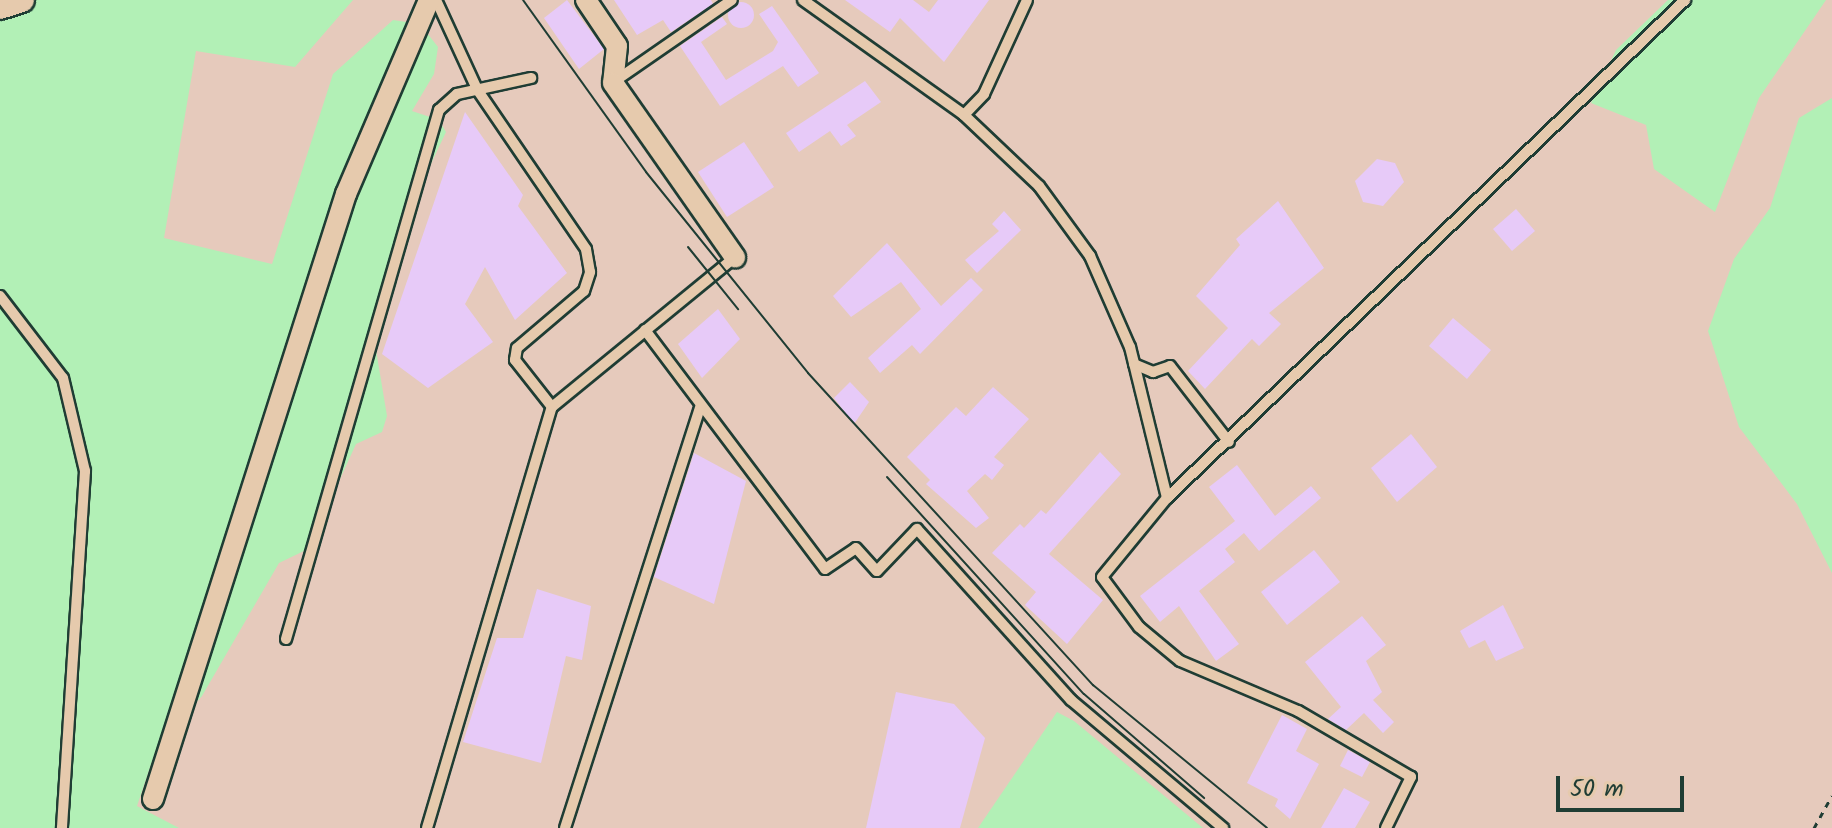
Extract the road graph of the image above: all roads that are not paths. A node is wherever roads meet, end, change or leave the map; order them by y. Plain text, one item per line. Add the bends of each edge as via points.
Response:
1 (22, 0) edge
2 (429, 0) edge
3 (436, 0) edge
4 (586, 0) edge
5 (732, 0) edge
6 (803, 0) edge
7 (1027, 0) edge
8 (1685, 0) edge
9 (0, 7) edge
10 (531, 78) dead end
11 (613, 83) junction
12 (477, 89) junction
13 (964, 115) junction
14 (735, 257) joint
15 (0, 296) edge
16 (645, 330) junction
17 (1134, 364) junction
18 (552, 407) junction
19 (700, 407) junction
20 (1229, 442) junction
21 (1167, 498) junction
22 (286, 639) dead end
23 (153, 799) dead end
24 (62, 828) edge
25 (427, 828) edge
26 (565, 828) edge
27 (1223, 828) edge
28 (1386, 828) edge

1 - 9 street
2 - 23 street via 346,194
3 - 12 lane
4 - 11 street via 617,46
5 - 11 lane
6 - 13 lane
7 - 13 lane via 984,94
8 - 20 lane
10 - 12 lane
11 - 14 street
12 - 18 lane via 586,249 590,272 584,291 517,348 515,360
12 - 22 lane via 449,97 439,110
13 - 17 lane via 1039,186 1090,256
14 - 16 lane
15 - 24 lane via 63,378 85,471
16 - 18 lane
16 - 19 lane
17 - 20 lane via 1153,372 1170,366
17 - 21 lane
18 - 25 lane
19 - 26 lane
19 - 27 lane via 825,569 856,548 877,571 917,529 1071,700
20 - 21 lane
21 - 28 lane via 1102,577 1139,627 1180,661 1358,741 1411,777

